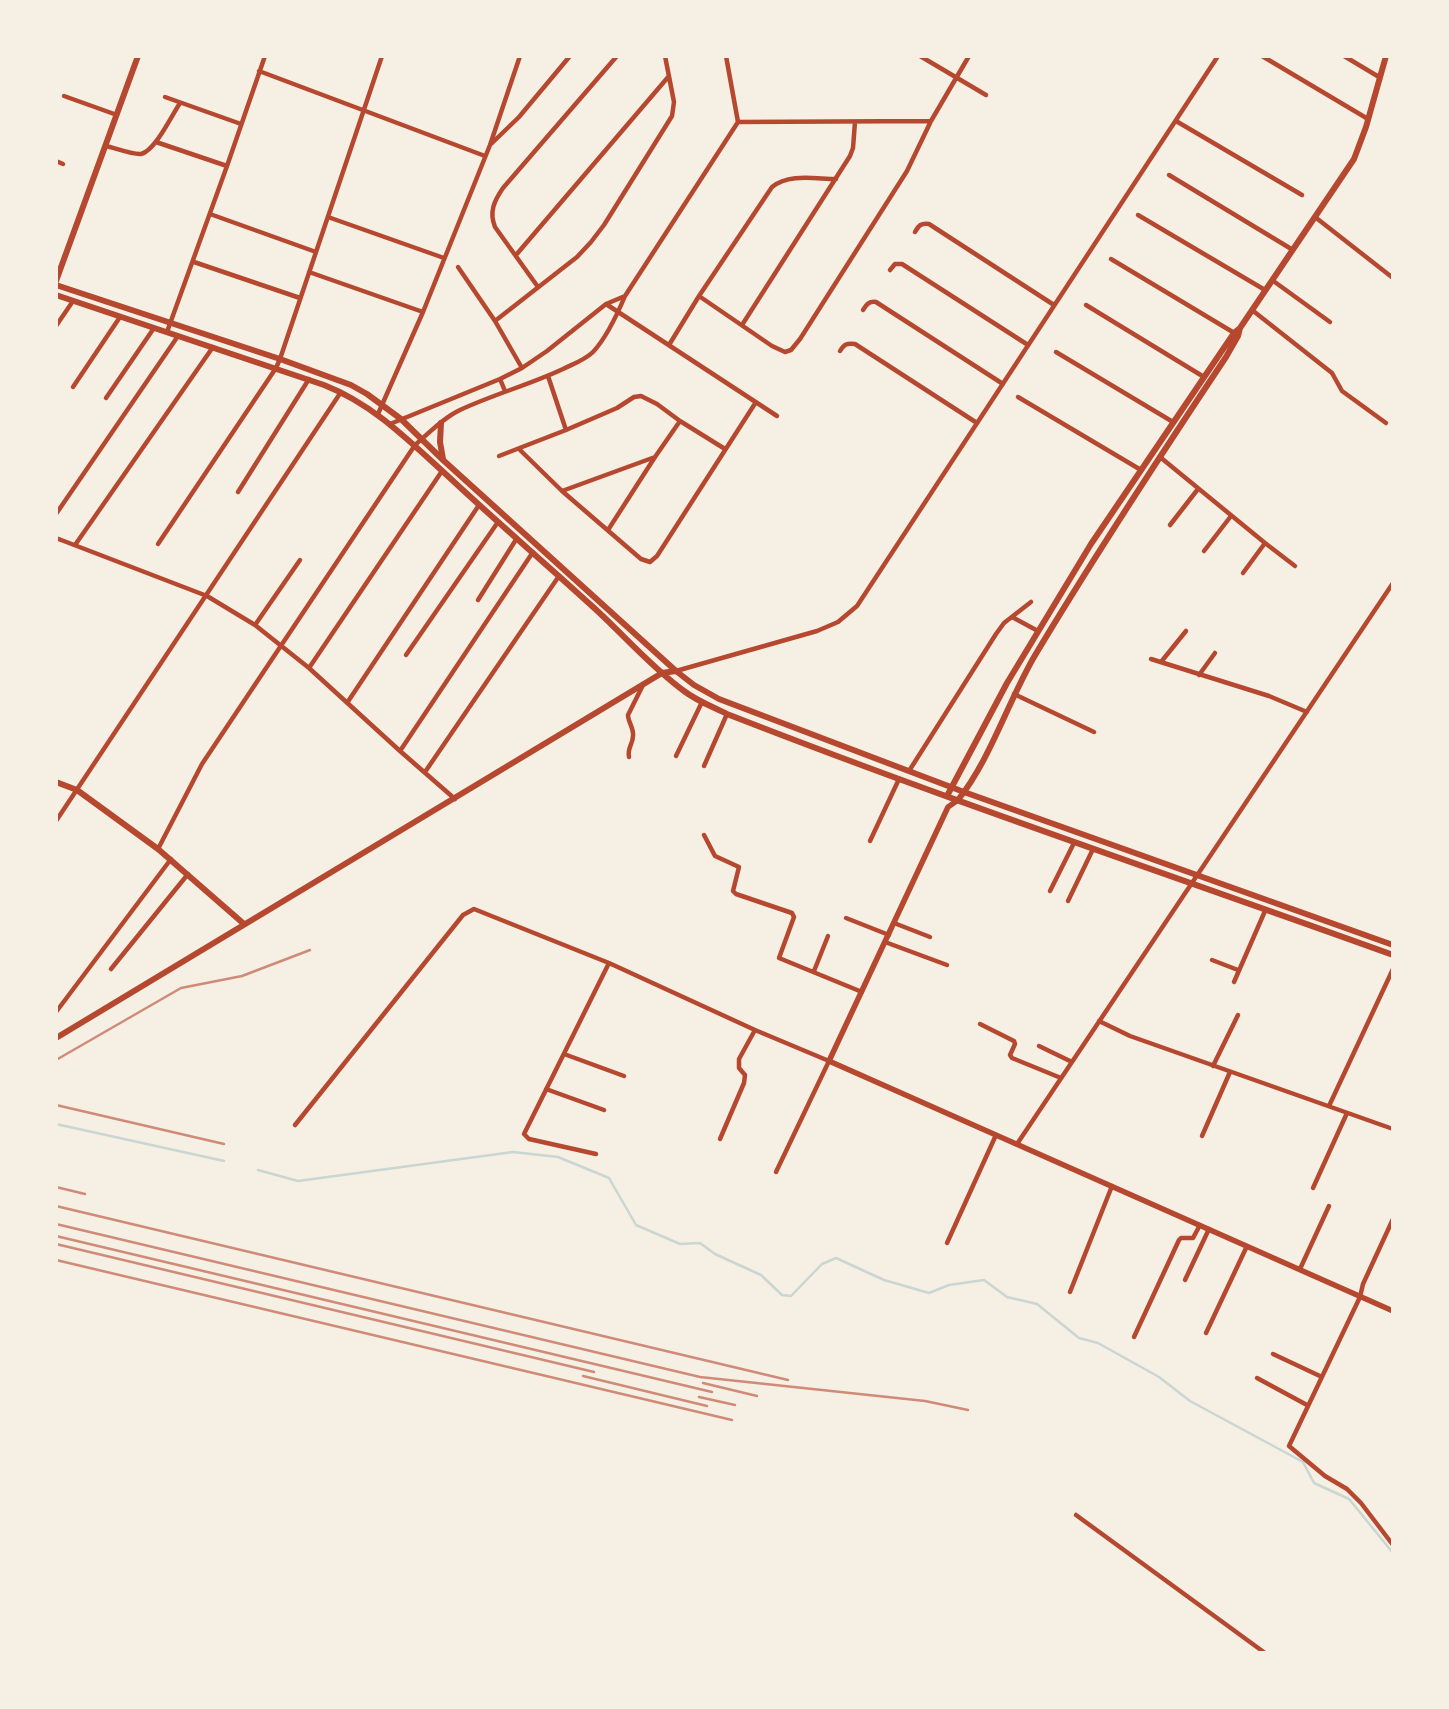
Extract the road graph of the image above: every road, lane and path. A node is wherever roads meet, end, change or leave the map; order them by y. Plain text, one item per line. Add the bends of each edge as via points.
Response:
1 (138, 56) edge
2 (265, 56) edge
3 (382, 56) edge
4 (520, 56) edge
5 (570, 56) edge
6 (617, 56) edge
7 (666, 56) edge
8 (726, 56) edge
9 (920, 56) edge
10 (969, 56) edge
11 (1218, 56) edge
12 (1262, 56) edge
13 (1344, 56) edge
14 (1386, 56) edge
15 (259, 71) junction
16 (669, 76) junction
17 (956, 78) junction
18 (1379, 78) junction
19 (986, 95) dead end
20 (64, 96) dead end
21 (165, 97) dead end
22 (180, 103) junction
23 (364, 110) junction
24 (117, 115) junction
25 (1368, 119) junction
26 (931, 121) junction
27 (1176, 121) junction
28 (738, 122) junction
29 (855, 122) junction
30 (241, 124) junction
31 (156, 142) junction
32 (490, 145) junction
33 (106, 146) junction
34 (485, 156) junction
35 (56, 161) edge
36 (63, 164) dead end
37 (227, 166) junction
38 (1169, 175) dead end
39 (836, 179) junction
40 (1302, 195) dead end
41 (210, 214) junction
42 (1138, 215) dead end
43 (328, 217) junction
44 (1315, 217) junction
45 (915, 232) dead end
46 (1293, 250) junction
47 (316, 252) junction
48 (516, 255) junction
49 (444, 258) junction
50 (1110, 259) dead end
51 (194, 262) junction
52 (458, 267) dead end
53 (890, 270) dead end
54 (309, 272) junction
55 (1393, 278) edge
56 (1272, 280) junction
57 (56, 283) edge
58 (538, 287) junction
59 (1265, 290) junction
60 (56, 295) edge
61 (625, 296) junction
62 (699, 296) junction
63 (300, 298) junction
64 (73, 301) junction
65 (606, 304) junction
66 (1054, 305) junction
67 (1086, 305) dead end
68 (863, 310) dead end
69 (1252, 310) junction
70 (423, 312) junction
71 (618, 313) junction
72 (120, 317) junction
73 (495, 321) junction
74 (1330, 322) dead end
75 (172, 323) junction
76 (742, 325) junction
77 (56, 326) edge
78 (154, 328) junction
79 (168, 332) junction
80 (1236, 334) junction
81 (178, 336) junction
82 (669, 345) junction
83 (1028, 345) junction
84 (213, 347) junction
85 (840, 351) dead end
86 (1056, 352) dead end
87 (280, 359) junction
88 (276, 368) junction
89 (522, 368) junction
90 (548, 376) junction
91 (1204, 377) junction
92 (500, 379) junction
93 (309, 380) junction
94 (1003, 384) junction
95 (73, 387) dead end
96 (341, 392) junction
97 (505, 392) junction
98 (1018, 396) dead end
99 (106, 398) dead end
100 (756, 402) junction
101 (384, 405) junction
102 (378, 414) junction
103 (777, 416) dead end
104 (401, 419) junction
105 (680, 421) junction
106 (1173, 422) junction
107 (441, 423) junction
108 (977, 423) junction
109 (1386, 423) dead end
110 (390, 424) junction
111 (566, 430) junction
112 (422, 439) junction
113 (415, 445) junction
114 (519, 449) junction
115 (724, 450) junction
116 (499, 456) dead end
117 (655, 457) junction
118 (1160, 457) junction
119 (443, 460) junction
120 (1141, 470) junction
121 (442, 471) junction
122 (1198, 488) junction
123 (562, 491) junction
124 (238, 492) dead end
125 (479, 505) junction
126 (56, 514) edge
127 (1231, 516) junction
128 (498, 522) junction
129 (1170, 525) dead end
130 (608, 530) junction
131 (56, 538) edge
132 (517, 538) junction
133 (1265, 543) junction
134 (158, 544) dead end
135 (75, 545) junction
136 (1204, 551) dead end
137 (533, 552) junction
138 (300, 560) dead end
139 (1295, 566) dead end
140 (1243, 573) dead end
141 (559, 576) junction
142 (1393, 582) edge
143 (207, 596) junction
144 (478, 600) dead end
145 (1032, 602) dead end
146 (1012, 618) junction
147 (255, 625) junction
148 (1038, 631) junction
149 (1186, 631) dead end
150 (281, 645) junction
151 (1024, 653) junction
152 (1215, 654) dead end
153 (406, 656) dead end
154 (1034, 658) junction
155 (1151, 659) dead end
156 (1161, 662) junction
157 (309, 668) junction
158 (676, 671) junction
159 (662, 673) junction
160 (1199, 675) junction
161 (644, 684) junction
162 (1014, 694) junction
163 (702, 702) junction
164 (347, 703) junction
165 (1307, 712) junction
166 (728, 714) junction
167 (1094, 732) dead end
168 (400, 751) junction
169 (676, 756) dead end
170 (630, 757) dead end
171 (704, 766) dead end
172 (909, 771) junction
173 (425, 772) junction
174 (898, 779) junction
175 (56, 782) edge
176 (951, 787) junction
177 (77, 790) junction
178 (964, 792) junction
179 (947, 796) junction
180 (455, 799) junction
181 (958, 800) junction
182 (948, 807) junction
183 (56, 821) edge
184 (704, 835) dead end
185 (870, 841) dead end
186 (1074, 843) junction
187 (158, 848) junction
188 (1093, 849) junction
189 (171, 859) junction
190 (188, 874) junction
191 (1198, 875) junction
192 (1192, 884) junction
193 (1050, 891) dead end
194 (1068, 901) dead end
195 (1265, 910) junction
196 (846, 918) dead end
197 (894, 923) junction
198 (244, 924) junction
199 (888, 935) junction
200 (828, 936) dead end
201 (930, 937) dead end
202 (886, 942) junction
203 (1393, 946) edge
204 (1393, 955) edge
205 (1212, 960) dead end
206 (609, 963) junction
207 (946, 965) dead end
208 (1393, 968) edge
209 (111, 969) dead end
210 (1238, 970) junction
211 (814, 971) junction
212 (1234, 982) dead end
213 (862, 992) junction
214 (56, 1012) edge
215 (1238, 1015) dead end
216 (1099, 1021) junction
217 (980, 1024) dead end
218 (754, 1030) junction
219 (56, 1038) edge
220 (1039, 1046) dead end
221 (564, 1054) junction
222 (829, 1060) junction
223 (1072, 1062) junction
224 (1213, 1066) junction
225 (1230, 1072) junction
226 (624, 1076) dead end
227 (1061, 1078) junction
228 (546, 1089) junction
229 (1330, 1106) junction
230 (604, 1110) dead end
231 (1347, 1113) junction
232 (294, 1124) dead end
233 (1393, 1129) edge
234 (996, 1135) junction
235 (1202, 1136) dead end
236 (720, 1140) dead end
237 (1017, 1144) junction
238 (596, 1154) dead end
239 (776, 1172) dead end
240 (1112, 1186) junction
241 (1312, 1188) dead end
242 (1329, 1206) dead end
243 (1393, 1219) edge
244 (1200, 1225) junction
245 (1209, 1229) junction
246 (947, 1242) dead end
247 (1247, 1246) junction
248 (1300, 1269) junction
249 (1185, 1280) dead end
250 (1070, 1292) dead end
251 (1360, 1296) junction
252 (1393, 1311) edge
253 (1206, 1333) dead end
254 (1134, 1336) dead end
255 (1273, 1354) dead end
256 (1322, 1377) junction
257 (1257, 1378) dead end
258 (1307, 1405) junction
259 (1076, 1515) dead end
260 (1393, 1545) edge
261 (1265, 1653) edge

1 - 24 main road
2 - 15 street
3 - 23 street
4 - 32 street
5 - 32 street via 519,117
6 - 48 street via 496,199 492,220
7 - 16 street
8 - 28 street
9 - 17 street
10 - 17 street
11 - 27 street
12 - 25 street
13 - 18 street
14 - 18 main road
15 - 23 street
15 - 30 street
16 - 48 street
16 - 58 street via 674,102 672,116 665,128 591,242
17 - 19 street
17 - 26 street
18 - 25 main road
20 - 24 street
21 - 22 street
22 - 30 street
22 - 31 street
23 - 34 street
23 - 43 street
24 - 33 main road
25 - 44 main road via 1354,159
26 - 29 street
26 - 76 street via 907,171 794,346 785,352
27 - 40 street
27 - 66 street
28 - 29 street
28 - 61 street
29 - 39 street via 853,148
30 - 37 street
31 - 33 street via 137,154
31 - 37 street
32 - 34 street
33 - 57 main road
34 - 49 street
35 - 36 street
37 - 41 street
38 - 46 street
39 - 62 street via 787,179 772,187
39 - 76 street
41 - 47 street
41 - 51 street
42 - 59 street
43 - 47 street
43 - 49 street
44 - 46 main road
44 - 55 street
45 - 66 street via 919,225 929,224
46 - 56 main road
47 - 54 street
48 - 58 street
49 - 70 street
50 - 80 street
51 - 63 street
51 - 75 street
52 - 73 street
53 - 83 street via 895,264 902,264
54 - 63 street
54 - 70 street
56 - 59 main road
56 - 74 street
57 - 75 main road
58 - 73 street
59 - 69 main road
60 - 64 main road
61 - 65 street
61 - 71 street
62 - 76 street
62 - 82 street
63 - 87 street
64 - 72 main road
64 - 77 street
65 - 71 street
65 - 89 street
66 - 83 street
67 - 91 street
68 - 94 street via 868,303 876,302
69 - 80 main road
69 - 109 street via 1332,373 1342,391
70 - 101 street
71 - 82 street
71 - 90 street via 594,352
72 - 78 main road
72 - 95 street
73 - 89 street
75 - 79 street
75 - 87 main road
78 - 79 main road
78 - 99 street
79 - 81 main road
80 - 91 main road
80 - 118 main road via 1226,357
81 - 84 main road
81 - 126 street
82 - 100 street
83 - 94 street
84 - 88 main road
84 - 135 street
85 - 108 street via 843,345 855,344
86 - 106 street
87 - 88 street
87 - 101 main road via 350,386
88 - 93 main road
88 - 134 street
89 - 92 street
90 - 97 street
90 - 111 street
91 - 106 main road
92 - 97 street
92 - 104 street
93 - 96 main road
93 - 124 street
94 - 108 street
96 - 102 main road
96 - 143 street
97 - 107 street via 460,410
98 - 120 street
100 - 103 street
100 - 115 street
101 - 102 street
101 - 104 main road
102 - 110 main road
104 - 110 street
104 - 112 main road
105 - 111 street via 641,396
105 - 115 street
105 - 117 street
106 - 120 main road
107 - 112 street
107 - 119 main road
108 - 158 street via 857,606 838,622 817,631
110 - 113 main road
111 - 114 street
112 - 113 street
112 - 119 main road
113 - 121 main road
113 - 150 street
114 - 116 street
114 - 123 street
115 - 130 street via 652,561 646,562
117 - 123 street
117 - 130 street
118 - 122 street
118 - 154 main road
119 - 158 main road
120 - 148 main road
121 - 125 main road
121 - 157 street
122 - 127 street
122 - 129 street
123 - 130 street
125 - 128 main road
125 - 164 street
127 - 133 street
127 - 136 street
128 - 132 main road
128 - 153 street
131 - 135 street
132 - 137 main road
132 - 144 street
133 - 139 street
133 - 140 street
135 - 143 street
137 - 141 main road
137 - 168 street
138 - 147 street
141 - 159 main road
141 - 173 street
142 - 165 street
143 - 147 street
143 - 177 street
145 - 146 street
146 - 148 street
146 - 172 street via 996,634
147 - 150 street
148 - 151 main road
149 - 156 street
150 - 157 street
150 - 187 street via 202,764
151 - 154 main road
151 - 176 main road
152 - 160 street
154 - 162 main road
155 - 156 street
156 - 160 street
157 - 164 street
158 - 159 main road
158 - 172 main road via 720,700
159 - 161 main road
159 - 163 main road
160 - 165 street via 1269,696
161 - 170 street via 628,714 633,736 628,750
161 - 180 main road
162 - 167 street
162 - 178 main road via 979,769
163 - 166 main road
163 - 169 street
164 - 168 street
165 - 191 street
166 - 171 street
166 - 174 main road
168 - 173 street
172 - 176 main road
173 - 180 street
174 - 179 main road
174 - 185 street
175 - 177 main road
176 - 178 main road
176 - 179 main road
177 - 183 street
177 - 187 main road
178 - 181 main road
178 - 191 main road
179 - 181 main road
179 - 182 street
180 - 198 main road
181 - 182 street
181 - 186 main road
182 - 197 street
184 - 211 street via 715,856 739,867 733,891 736,894 792,913 794,917 779,958
186 - 188 main road
186 - 193 street
187 - 189 main road
188 - 192 main road
188 - 194 street
189 - 190 main road
189 - 214 street
190 - 198 main road
190 - 209 street
191 - 192 street
191 - 203 main road
192 - 195 main road
192 - 216 street
195 - 204 main road
195 - 210 street
196 - 199 street
197 - 199 street
197 - 201 street
198 - 219 main road
199 - 202 street
200 - 211 street
202 - 207 street
202 - 213 street
205 - 210 street
206 - 218 street
206 - 221 street
206 - 232 street via 474,909 463,916
208 - 229 street
210 - 212 street
211 - 213 street
213 - 222 street
215 - 224 street
216 - 223 street
216 - 224 street via 1130,1036
217 - 227 street via 1014,1041 1012,1058
218 - 222 street
218 - 236 street via 739,1059 739,1068 745,1075 744,1083
220 - 223 street
221 - 226 street
221 - 228 street
222 - 234 street
222 - 239 street
223 - 227 street
224 - 225 street
225 - 229 street
225 - 235 street
227 - 237 street
228 - 230 street
228 - 238 street via 524,1134 529,1139
229 - 231 street
231 - 233 street
231 - 241 street
234 - 237 street
234 - 246 street
237 - 240 street
240 - 244 street
240 - 250 street
242 - 248 street
243 - 251 street via 1362,1284
244 - 245 street
244 - 254 street via 1193,1238 1180,1239
245 - 247 street
245 - 249 street
247 - 248 street
247 - 253 street
248 - 251 street
251 - 252 street
251 - 256 street
255 - 256 street
256 - 258 street
257 - 258 street
258 - 260 street via 1289,1446 1362,1503
259 - 261 street

